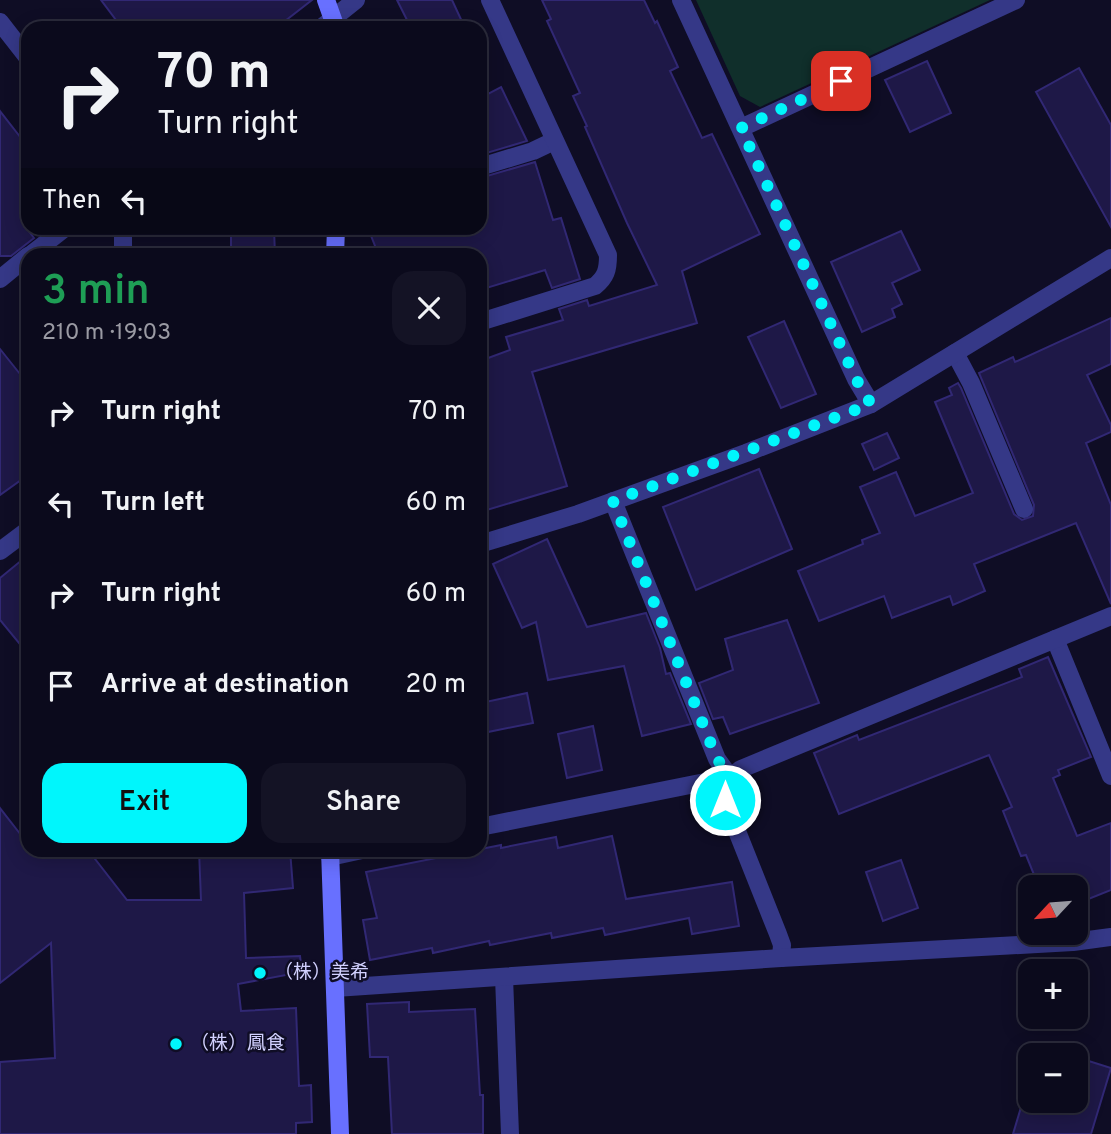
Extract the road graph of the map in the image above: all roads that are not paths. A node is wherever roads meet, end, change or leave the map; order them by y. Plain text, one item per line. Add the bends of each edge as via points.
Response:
1 (326, 0) edge
2 (356, 0) edge
3 (490, 0) edge
4 (681, 0) edge
5 (1016, 0) edge
6 (329, 21) edge
7 (334, 21) edge
8 (0, 22) edge
9 (21, 49) edge
10 (741, 128) junction
11 (554, 141) junction
12 (487, 165) edge
13 (56, 235) edge
14 (39, 248) edge
15 (1111, 258) edge
16 (21, 262) edge
17 (0, 279) edge
18 (487, 320) edge
19 (955, 353) junction
20 (871, 404) junction
21 (613, 501) junction
22 (1024, 509) dead end
23 (21, 535) edge
24 (487, 542) edge
25 (0, 551) edge
26 (1111, 616) edge
27 (1055, 639) junction
28 (730, 776) junction
29 (1111, 776) edge
30 (487, 826) edge
31 (330, 857) edge
32 (1111, 937) edge
33 (781, 958) junction
34 (504, 977) junction
35 (335, 988) junction
36 (340, 1134) edge
37 (510, 1134) edge

1 - 6 street
2 - 7 street
3 - 11 street
4 - 10 street
5 - 10 street
8 - 9 street
10 - 20 street
11 - 12 street
11 - 18 street via 608,255 605,278 595,286
13 - 14 street
15 - 19 street
16 - 17 street
19 - 20 street
19 - 22 street
20 - 21 street
21 - 24 street
21 - 28 street via 717,759
23 - 25 street
26 - 27 street
27 - 28 street
27 - 29 street
28 - 30 street
28 - 33 street via 725,800 782,944
31 - 35 street
32 - 33 street
33 - 34 street
34 - 35 street
34 - 37 street
35 - 36 street

